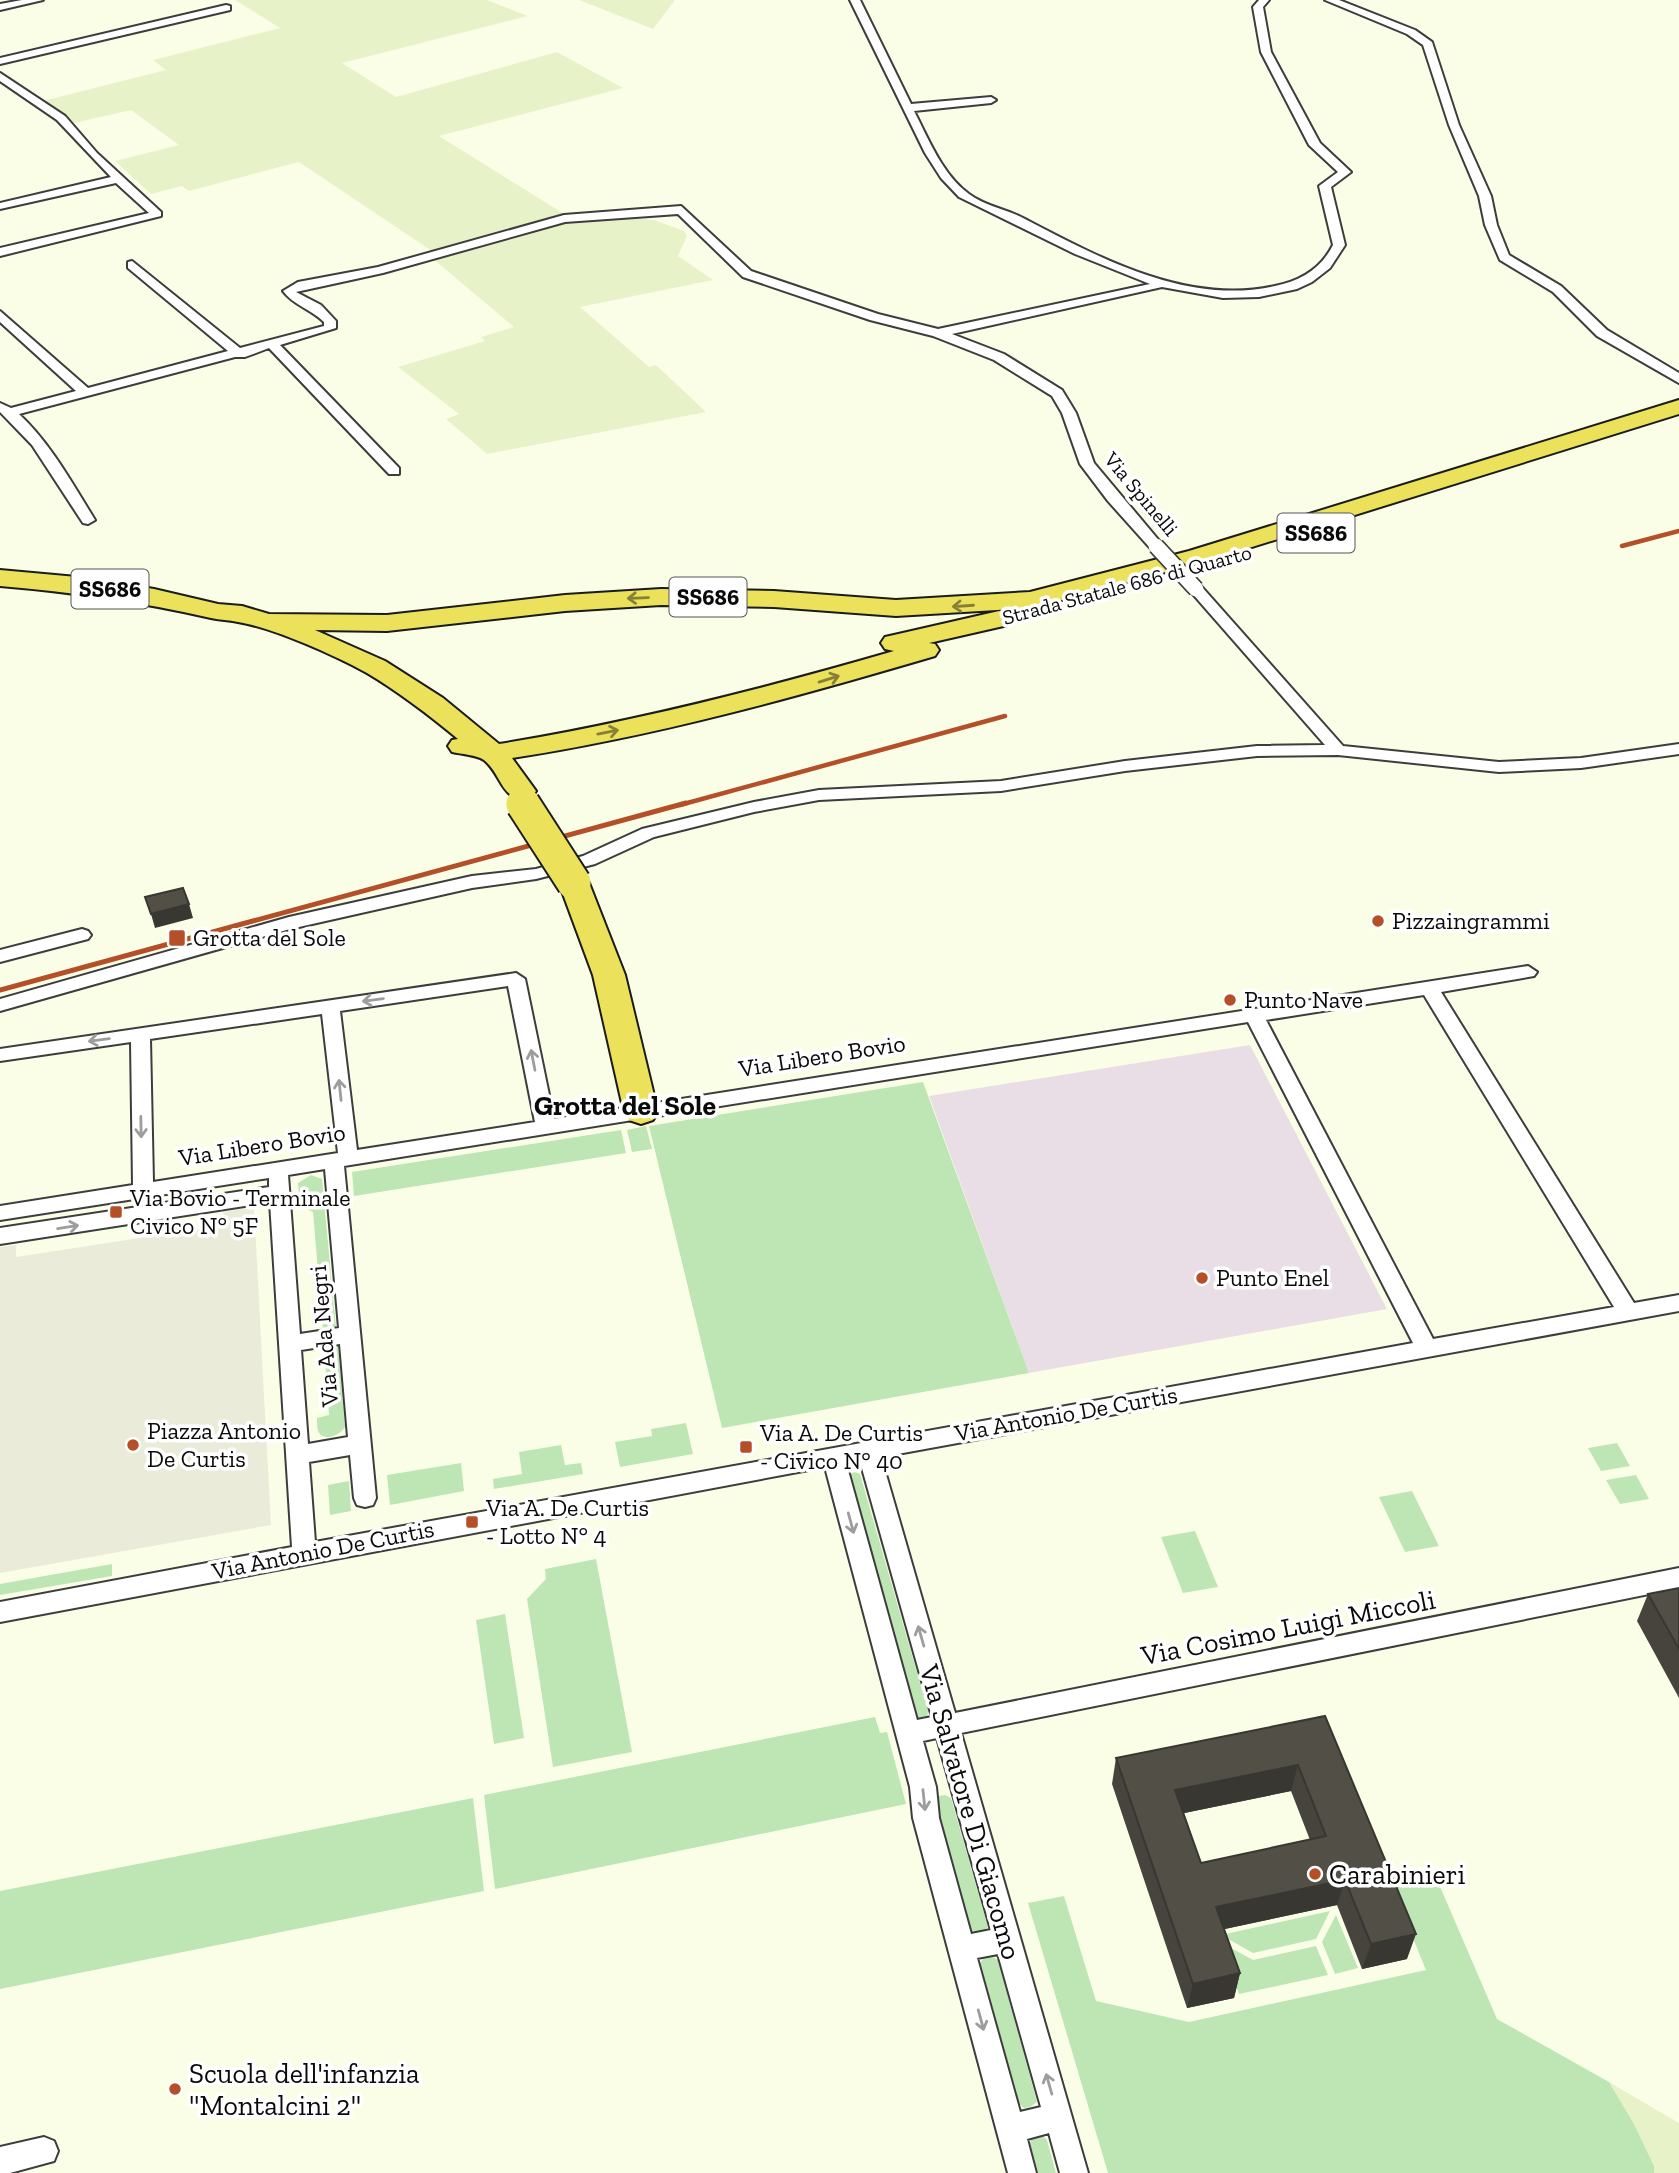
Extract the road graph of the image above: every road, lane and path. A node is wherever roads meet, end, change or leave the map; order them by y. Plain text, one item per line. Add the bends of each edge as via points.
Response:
1 (38, 0) edge
2 (855, 0) edge
3 (1264, 0) edge
4 (1330, 0) edge
5 (0, 7) edge
6 (226, 8) dead end
7 (0, 61) edge
8 (0, 76) edge
9 (991, 100) dead end
10 (907, 108) junction
11 (118, 179) junction
12 (0, 206) edge
13 (0, 252) edge
14 (132, 264) dead end
15 (1159, 285) junction
16 (0, 315) edge
17 (937, 333) junction
18 (273, 345) junction
19 (240, 354) junction
20 (1679, 379) edge
21 (86, 393) junction
22 (1679, 407) edge
23 (5, 409) edge
24 (1679, 419) edge
25 (1584, 443) junction
26 (394, 471) dead end
27 (88, 520) dead end
28 (0, 578) edge
29 (1035, 605) junction
30 (218, 612) junction
31 (268, 622) junction
32 (387, 623) junction
33 (894, 643) dead end
34 (348, 661) junction
35 (395, 686) junction
36 (541, 745) junction
37 (462, 747) junction
38 (1679, 749) edge
39 (1338, 750) junction
40 (493, 753) junction
41 (523, 797) junction
42 (82, 935) dead end
43 (0, 956) edge
44 (1528, 972) dead end
45 (1429, 988) junction
46 (0, 1005) edge
47 (330, 1006) junction
48 (1254, 1015) junction
49 (140, 1034) junction
50 (0, 1055) edge
51 (641, 1111) junction
52 (546, 1126) junction
53 (341, 1159) junction
54 (278, 1169) junction
55 (143, 1191) junction
56 (280, 1193) junction
57 (0, 1213) edge
58 (0, 1236) edge
59 (1679, 1303) edge
60 (1628, 1312) junction
61 (350, 1334) junction
62 (290, 1344) junction
63 (1427, 1349) junction
64 (360, 1444) junction
65 (868, 1451) junction
66 (298, 1455) junction
67 (833, 1457) junction
68 (365, 1498) dead end
69 (304, 1553) junction
70 (1679, 1578) edge
71 (0, 1612) edge
72 (947, 1726) junction
73 (908, 1733) junction
74 (1008, 1939) junction
75 (962, 1949) junction
76 (1058, 2117) junction
77 (1010, 2129) junction
78 (44, 2151) dead end
79 (0, 2161) edge
80 (1022, 2173) edge
81 (1074, 2173) edge

1 - 5 street
2 - 10 street
3 - 15 street via 1258,8 1266,52 1315,145 1345,172 1325,186 1339,245 1323,270 1308,281 1264,295 1205,294
4 - 20 street via 1411,32 1428,44 1504,257 1557,289 1602,333
6 - 7 street
8 - 11 street via 61,118
9 - 10 street
10 - 15 street via 935,162 964,196
11 - 12 street
11 - 13 street via 157,214
14 - 19 street
15 - 17 street
16 - 21 street
17 - 18 street, Via Spinelli via 747,274 681,210 564,219 379,270 302,285 289,291 317,308 330,321 330,328
17 - 39 street, Via Spinelli, bridge via 999,357 1057,393 1087,464 1113,498
18 - 19 street
18 - 26 street
19 - 21 street
21 - 23 street
22 - 25 highway, Strada Statale 686 di Quarto / SS686
23 - 27 street via 51,461
24 - 25 highway, Strada Statale 686 di Quarto / SS686
25 - 29 highway, Strada Statale 686 di Quarto / SS686 via 1236,557
28 - 30 highway, SS686 via 113,589
29 -> 32 highway, SS686 via 896,608 735,597 640,598
29 - 33 highway, Strada Statale 686 di Quarto / SS686
36 -> 29 highway, SS686 via 745,703 1017,623
30 - 31 highway, SS686
30 - 34 highway, SS686
31 - 32 highway, SS686
31 - 34 highway, SS686
32 - 34 highway, SS686 via 351,639
34 - 35 highway, SS686
35 - 37 highway, SS686
35 - 40 highway, SS686 via 456,721
36 - 40 highway, SS686
36 - 41 highway via 520,765
37 - 40 highway, SS686
37 - 41 highway, SS686 via 509,796
38 - 39 street via 1581,763 1499,767
39 - 46 street via 1257,751 1001,786 819,795 780,802 648,833 563,867 504,880 472,881 289,923
40 - 41 highway, SS686
41 - 51 highway, SS686, bridge via 574,884 609,975
42 - 43 street
44 - 45 street, Via Libero Bovio
45 - 48 street, Via Libero Bovio
45 - 60 street
47 - 49 street
52 -> 47 street via 516,979
53 -> 47 street, Via Ada Negri
48 - 51 street, Via Libero Bovio
48 - 63 street
49 -> 50 street
49 -> 55 street
51 - 52 street, Via Libero Bovio
52 - 53 street, Via Libero Bovio
53 - 54 street, Via Libero Bovio
53 - 61 street, Via Ada Negri
54 - 55 street, Via Libero Bovio
54 - 56 street, Via Ada Negri
55 - 57 street, Via Libero Bovio
58 -> 56 street
56 - 62 street, Via Ada Negri
59 - 60 street, Via Antonio De Curtis
60 - 63 street, Via Antonio De Curtis
61 - 62 street
61 - 64 street, Via Ada Negri
62 - 66 street, Via Ada Negri
63 - 65 street, Via Antonio De Curtis
64 - 66 street
64 - 68 street, Via Ada Negri
65 - 67 street, Via Antonio De Curtis
72 -> 65 street, Via Salvatore Di Giacomo
66 - 69 street, Via Ada Negri
67 - 69 street, Via Antonio De Curtis
67 -> 73 street, Via Salvatore Di Giacomo
69 - 71 street, Via Antonio De Curtis
70 - 72 street, Via Cosimo Luigi Miccoli
72 - 73 street, Via Cosimo Luigi Miccoli
72 - 74 street, Via Salvatore Di Giacomo
73 -> 75 street, Via Salvatore Di Giacomo
74 - 75 street
76 -> 74 street, Via Salvatore Di Giacomo
75 -> 77 street, Via Salvatore Di Giacomo
76 - 77 street
76 - 81 street, Via Salvatore Di Giacomo
77 - 80 street, Via Salvatore Di Giacomo
78 - 79 street

